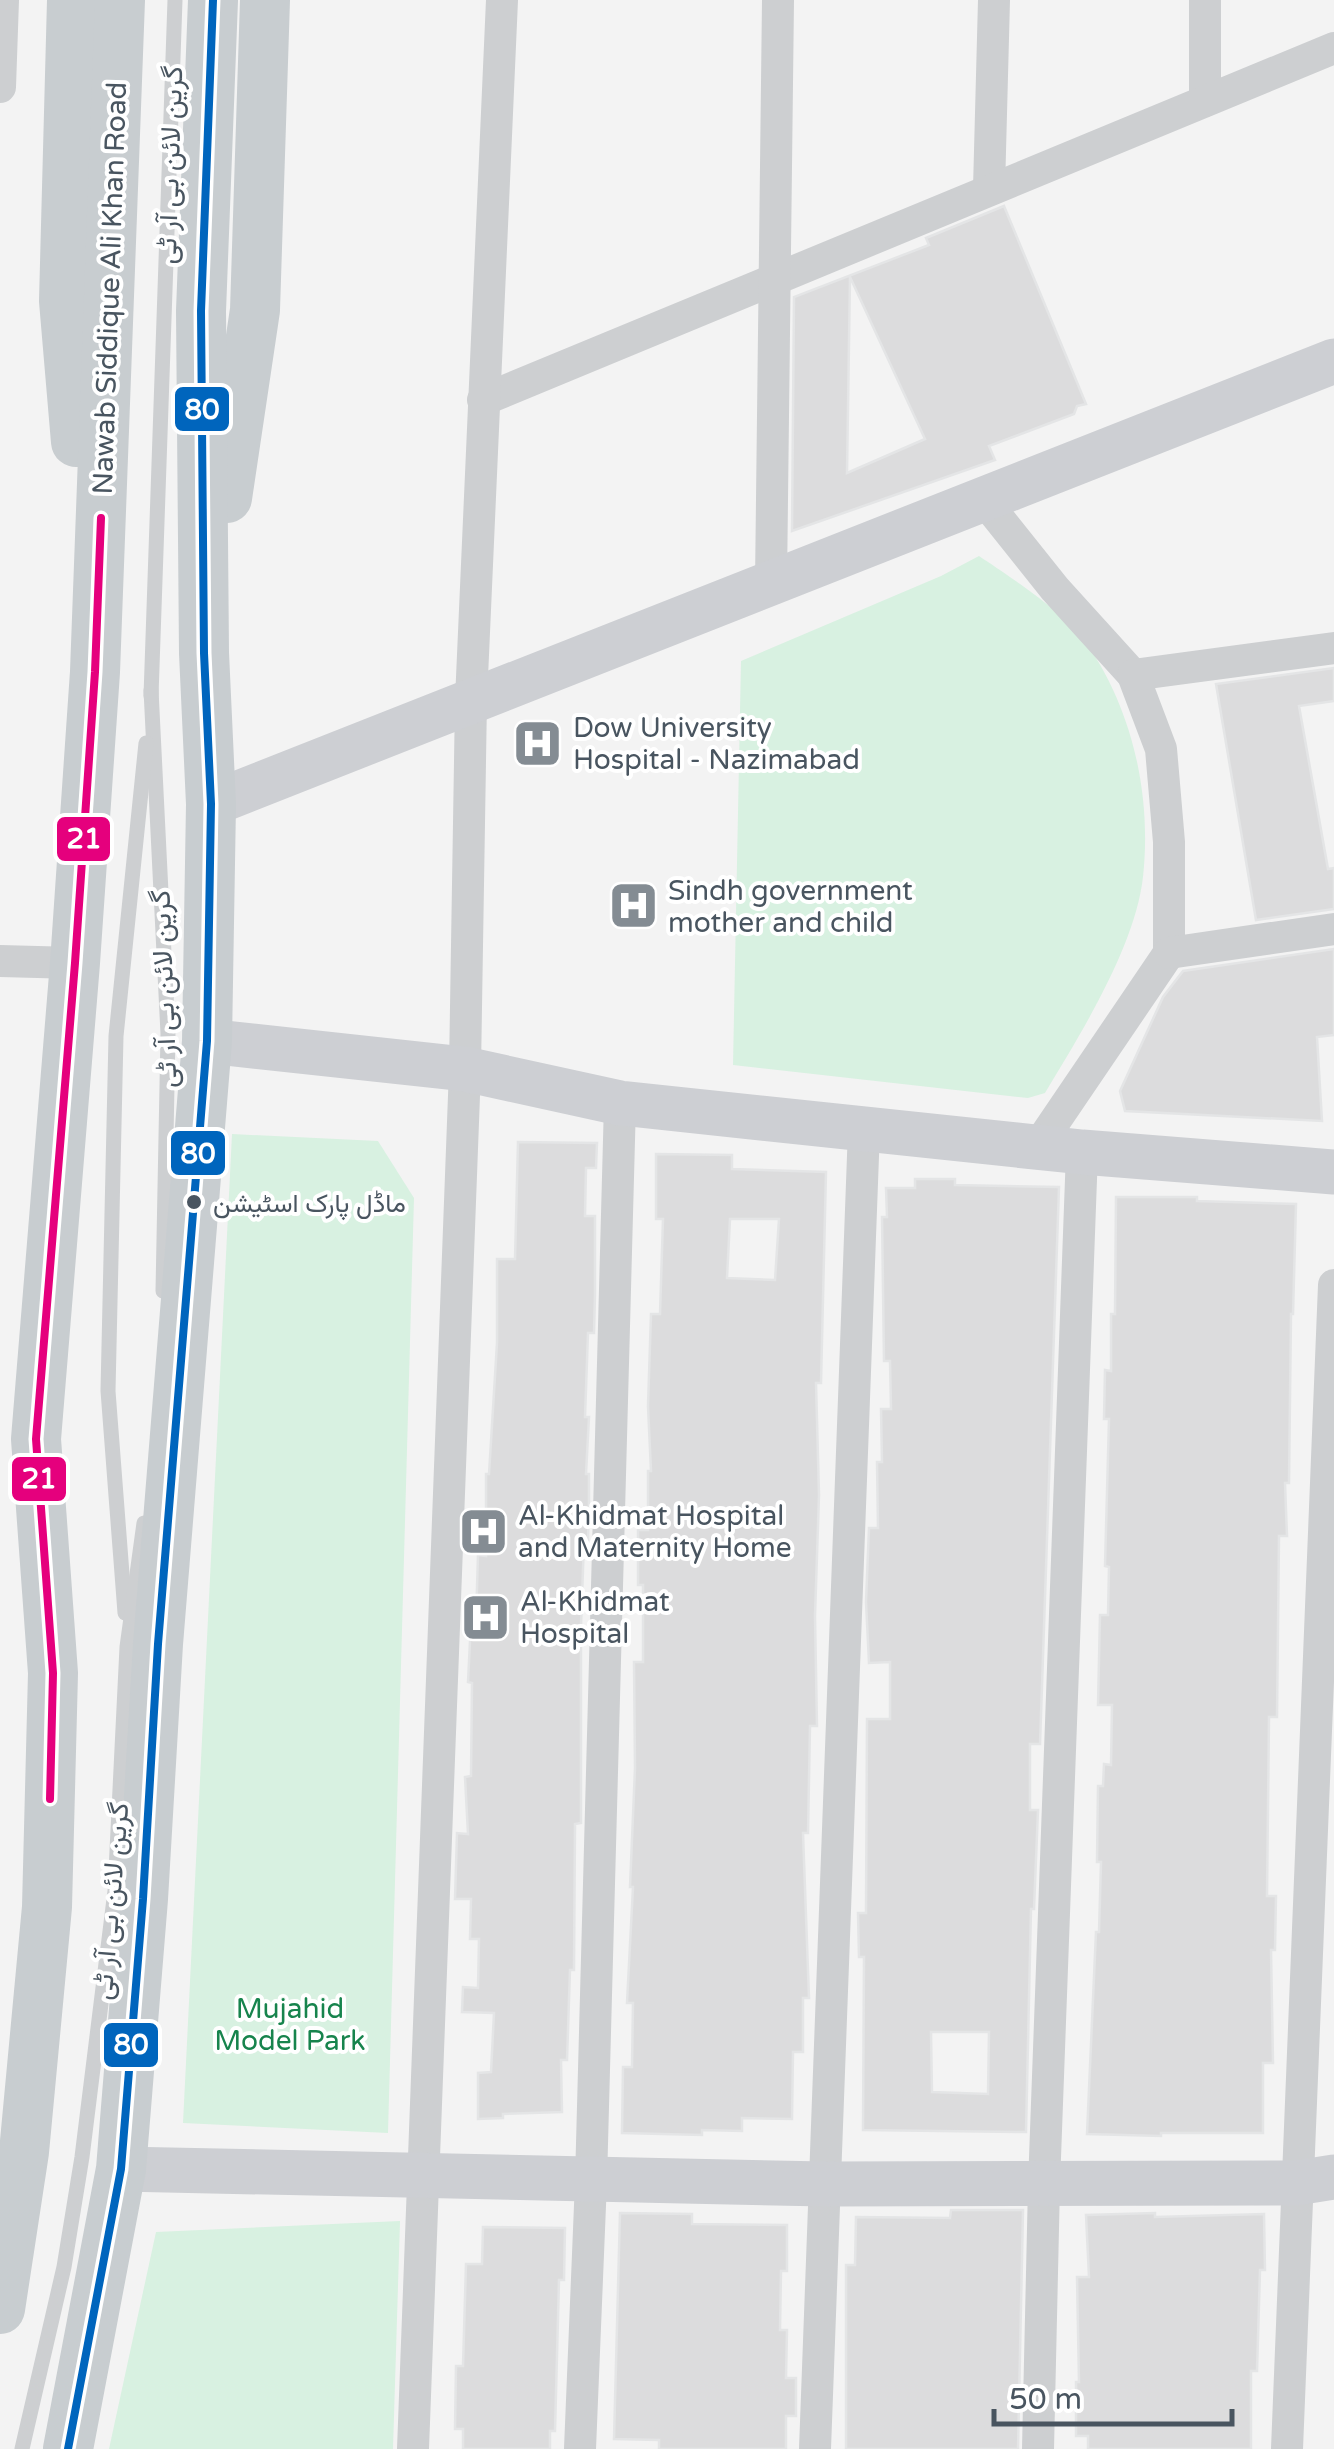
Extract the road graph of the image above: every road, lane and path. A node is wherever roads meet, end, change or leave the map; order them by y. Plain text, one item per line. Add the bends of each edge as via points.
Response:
1 (3, 0) edge
2 (72, 0) edge
3 (120, 0) edge
4 (175, 0) edge
5 (213, 0) edge
6 (265, 0) edge
7 (502, 0) edge
8 (778, 0) edge
9 (994, 0) edge
10 (1205, 0) edge
11 (1334, 48) edge
12 (0, 87) edge
13 (1205, 101) junction
14 (989, 190) junction
15 (774, 277) junction
16 (1334, 361) edge
17 (483, 400) junction
18 (984, 500) junction
19 (771, 584) junction
20 (1334, 648) edge
21 (204, 653) junction
22 (95, 672) junction
23 (1133, 675) junction
24 (151, 690) junction
25 (471, 700) junction
26 (211, 804) junction
27 (1334, 929) edge
28 (1169, 953) junction
29 (0, 961) edge
30 (76, 963) junction
31 (207, 1041) junction
32 (464, 1069) junction
33 (620, 1102) junction
34 (864, 1129) junction
35 (1060, 1149) junction
36 (1334, 1172) edge
37 (1334, 1285) edge
38 (162, 1313) dead end
39 (1330, 1453) edge
40 (145, 1510) dead end
41 (127, 1647) junction
42 (1327, 1674) edge
43 (121, 2169) junction
44 (423, 2174) junction
45 (1315, 2180) edge
46 (590, 2181) junction
47 (825, 2184) junction
48 (1044, 2185) junction
49 (0, 2310) edge
50 (22, 2449) edge
51 (68, 2449) edge
52 (413, 2449) edge
53 (580, 2449) edge
54 (815, 2449) edge
55 (1038, 2449) edge
56 (1287, 2449) edge

1 - 12 street
2 - 22 main road via 64,301
3 - 22 main road, Nawab Siddique Ali Khan Road
4 - 24 lane, گرین لائن بی آر ٹی
5 - 21 main road via 202,311
6 - 21 main road via 255,310
7 - 17 street
8 - 15 street
9 - 14 street
10 - 13 street
11 - 13 street
13 - 14 street
14 - 15 street
15 - 17 street
15 - 19 street
16 - 18 street
17 - 25 street
18 - 19 street
18 - 23 street
19 - 25 street
20 - 23 street
21 - 26 main road
22 - 30 main road, Nawab Siddique Ali Khan Road
23 - 28 street via 1161,749
24 - 38 lane, گرین لائن بی آر ٹی via 168,1034
24 - 41 lane, گرین لائن بی آر ٹی via 116,1036 108,1392
25 - 26 street
25 - 32 street
26 - 31 main road
27 - 28 street
28 - 35 street
29 - 30 street
30 - 49 main road, Nawab Siddique Ali Khan Road via 36,1439 53,1673 47,1907 24,2152
31 - 32 street
31 - 43 main road
32 - 33 street
32 - 44 street
33 - 34 street
33 - 46 street
34 - 35 street
34 - 47 street
35 - 36 street
35 - 48 street
37 - 39 street
39 - 42 street
40 - 41 lane, گرین لائن بی آر ٹی
41 - 50 lane, گرین لائن بی آر ٹی via 115,1891 82,2157
42 - 45 street
43 - 44 street
43 - 51 main road
44 - 46 street
44 - 52 street
45 - 48 street
45 - 56 street
46 - 47 street
46 - 53 street
47 - 48 street
47 - 54 street
48 - 55 street

